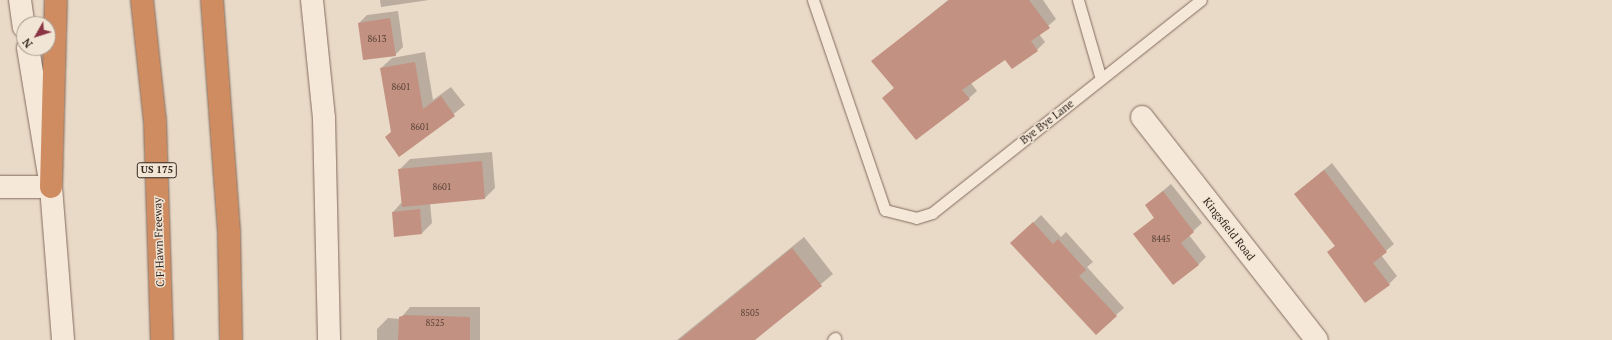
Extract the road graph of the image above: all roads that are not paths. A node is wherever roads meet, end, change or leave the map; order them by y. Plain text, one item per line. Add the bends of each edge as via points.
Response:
1 (20, 0) edge
2 (56, 0) edge
3 (142, 0) edge
4 (212, 0) edge
5 (312, 0) edge
6 (813, 0) edge
7 (1078, 0) edge
8 (1201, 0) edge
9 (22, 16) edge
10 (29, 56) edge
11 (1101, 79) junction
12 (1142, 117) dead end
13 (0, 187) edge
14 (51, 187) junction
15 (63, 340) edge
16 (162, 340) edge
17 (231, 340) edge
18 (330, 340) edge
19 (1317, 340) edge

1 - 9 main road
2 - 14 highway
3 - 16 highway, C F Hawn Freeway / US 175 via 155,121
4 - 17 highway via 228,226
5 - 18 main road via 324,118
6 - 11 lane, Bye Bye Lane via 838,81 885,210 916,218 932,213
7 - 11 lane
8 - 11 lane, Bye Bye Lane
10 - 14 main road
12 - 19 main road, Kingsfield Road
13 - 14 main road
14 - 15 main road

